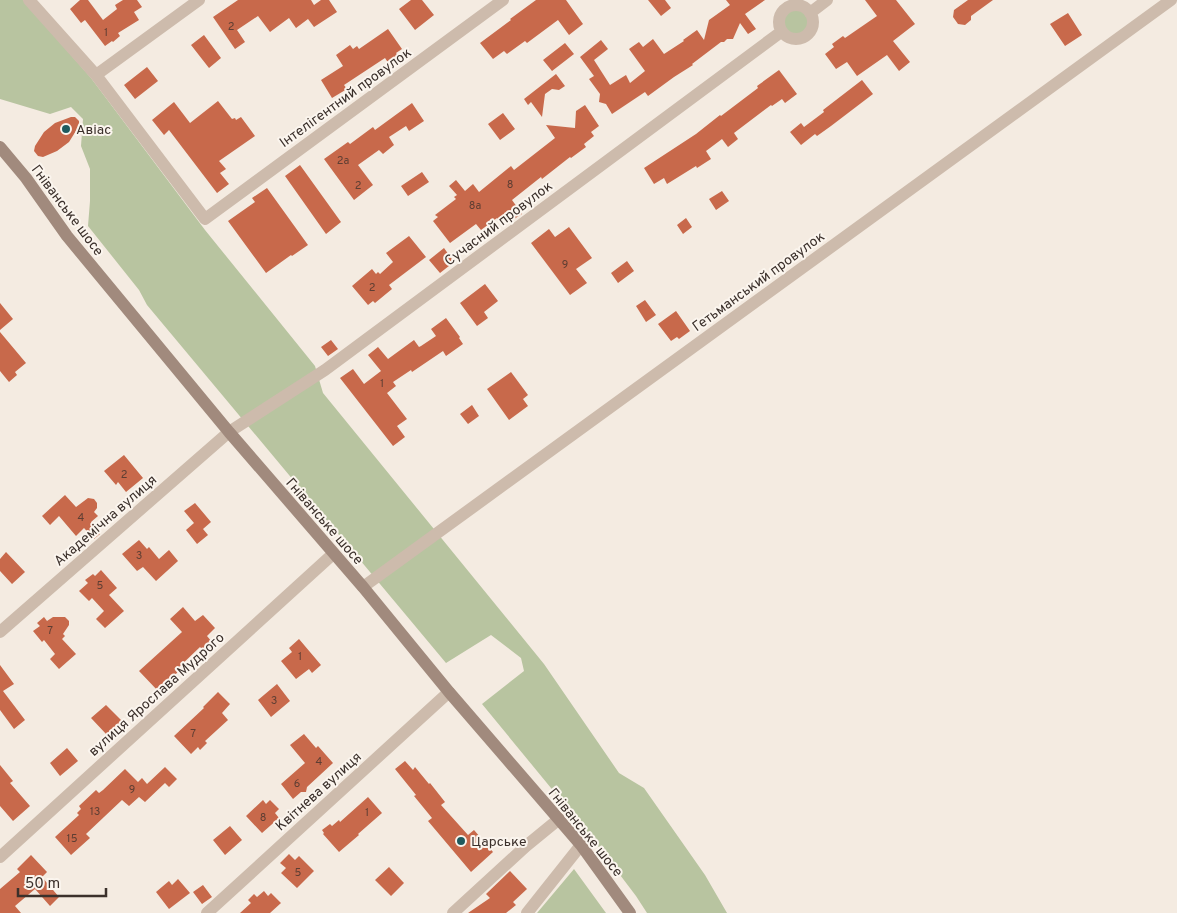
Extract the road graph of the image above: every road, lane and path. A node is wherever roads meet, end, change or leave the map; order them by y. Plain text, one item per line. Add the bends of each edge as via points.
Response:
1 (29, 0) edge
2 (199, 0) edge
3 (503, 0) edge
4 (827, 0) edge
5 (1171, 0) edge
6 (810, 13) junction
7 (781, 32) junction
8 (96, 75) junction
9 (0, 147) edge
10 (229, 432) junction
11 (333, 554) junction
12 (363, 587) junction
13 (0, 632) edge
14 (450, 692) junction
15 (559, 819) junction
16 (581, 845) junction
17 (0, 857) edge
18 (207, 913) edge
19 (453, 913) edge
20 (527, 913) edge
21 (630, 913) edge

1 - 8 street
2 - 8 street
3 - 8 street, Інтелігентний провулок via 206,219
4 - 6 street
5 - 12 street, Гетьманський провулок
6 - 7 street via 812,26 806,36 795,40
6 - 7 street via 798,5 787,7 778,20
7 - 10 street, Сучасний провулок via 325,370
9 - 10 main road, Гніванське шосе via 67,236
10 - 11 main road, Гніванське шосе
10 - 13 street, Академічна вулиця
11 - 12 main road, Гніванське шосе
11 - 17 street, вулиця Ярослава Мудрого
12 - 14 main road, Гніванське шосе
14 - 15 main road, Гніванське шосе
14 - 18 street, Квітнева вулиця
15 - 16 main road, Гніванське шосе
15 - 19 street
16 - 20 street
16 - 21 main road, Гніванське шосе

